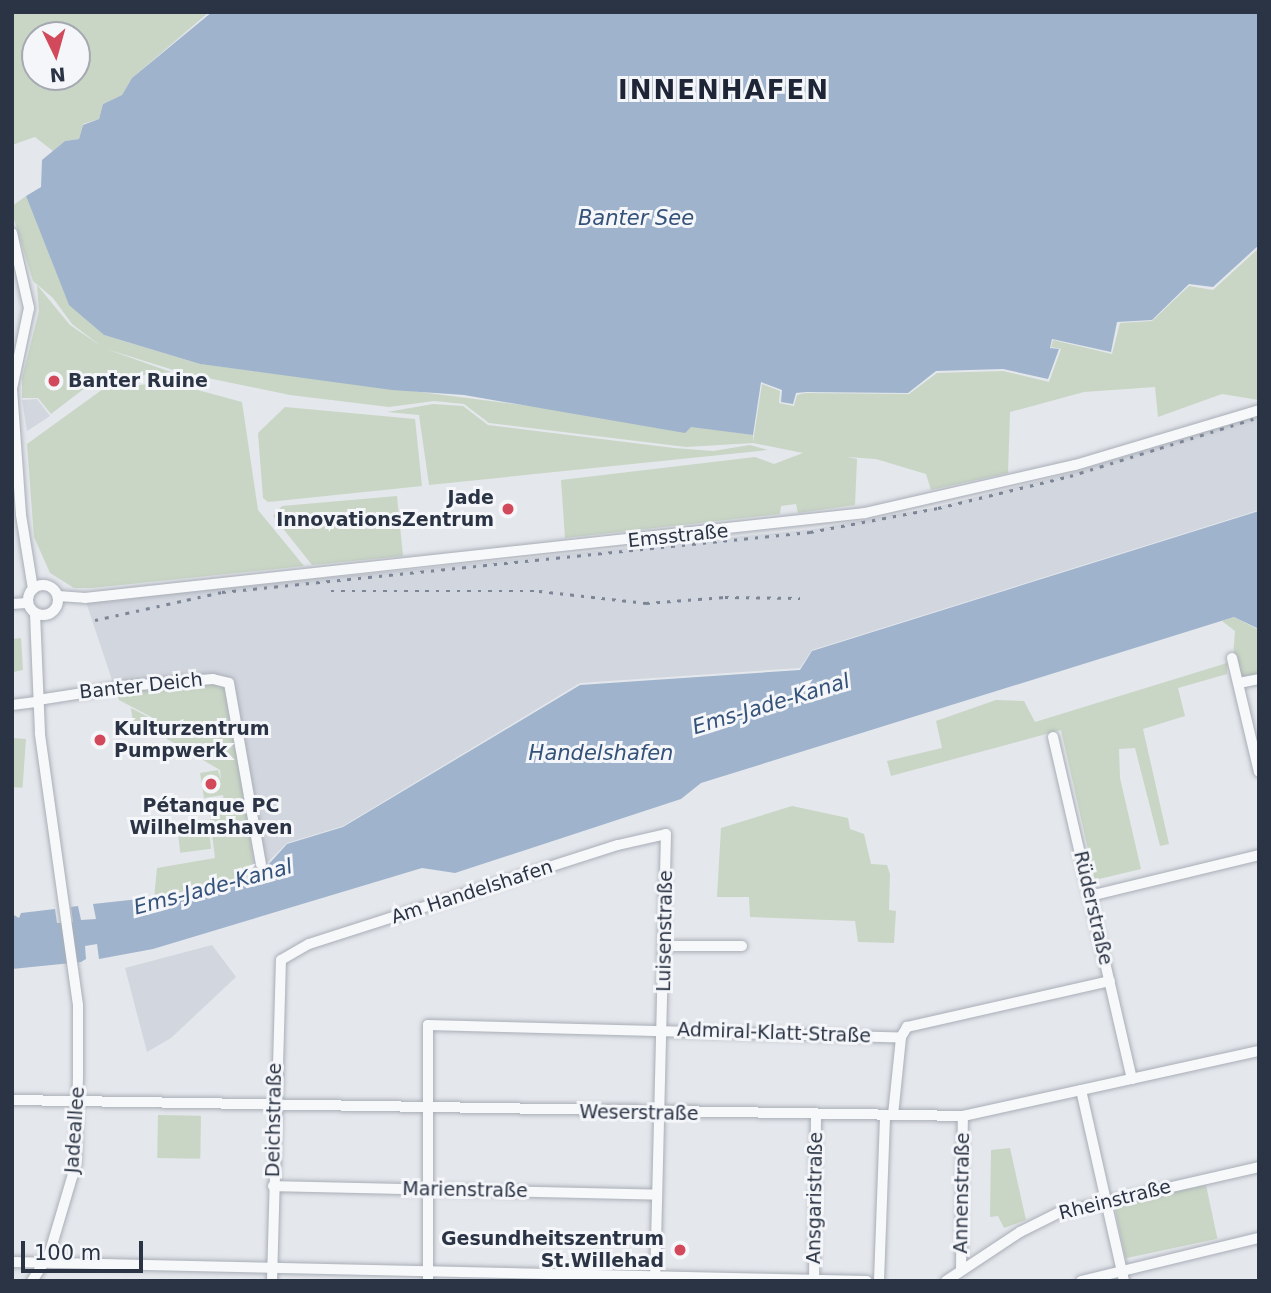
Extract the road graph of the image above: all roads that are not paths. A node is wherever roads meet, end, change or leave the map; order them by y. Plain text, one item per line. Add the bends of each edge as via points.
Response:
1 (12, 233) edge
2 (1259, 410) edge
3 (38, 587) junction
4 (57, 601) junction
5 (28, 603) junction
6 (12, 604) edge
7 (40, 615) junction
8 (1232, 658) dead end
9 (1259, 679) edge
10 (1239, 683) junction
11 (38, 701) junction
12 (12, 705) edge
13 (1053, 737) dead end
14 (1259, 772) edge
15 (666, 834) joint
16 (1259, 855) edge
17 (261, 864) dead end
18 (1090, 896) junction
19 (664, 946) junction
20 (742, 946) dead end
21 (281, 960) joint
22 (1110, 981) junction
23 (663, 1029) junction
24 (901, 1037) junction
25 (1259, 1052) edge
26 (1132, 1079) junction
27 (1081, 1090) junction
28 (12, 1100) edge
29 (78, 1101) junction
30 (274, 1106) junction
31 (428, 1108) junction
32 (660, 1114) junction
33 (816, 1115) junction
34 (889, 1115) junction
35 (963, 1116) junction
36 (1259, 1167) edge
37 (273, 1186) junction
38 (429, 1189) junction
39 (657, 1195) junction
40 (1106, 1200) junction
41 (1259, 1238) edge
42 (12, 1262) edge
43 (45, 1263) junction
44 (272, 1267) junction
45 (1121, 1268) junction
46 (961, 1270) junction
47 (428, 1275) edge
48 (655, 1278) edge
49 (814, 1280) edge
50 (32, 1281) edge
51 (272, 1281) edge
52 (867, 1281) edge
53 (879, 1281) edge
54 (946, 1281) edge
55 (1081, 1281) edge
56 (1124, 1281) edge

1 - 3 street via 28,294 28,319 12,389 21,515
2 - 4 street, Emsstraße via 1076,466 865,513
3 - 4 street
3 - 5 street
4 - 7 street
5 - 6 street
5 - 7 street
7 - 11 street
8 - 10 street
9 - 10 street
10 - 14 street
11 - 12 street
11 - 17 street, Banter Deich via 127,686 213,679 229,683
11 - 29 street, Jadeallee via 78,1005
13 - 18 street, Rüderstraße
15 - 19 street, Luisenstraße
15 - 21 street, Am Handelshafen via 309,943
16 - 18 street
18 - 22 street, Rüderstraße
19 - 20 street
19 - 23 street, Luisenstraße
21 - 30 street, Deichstraße
22 - 24 street, Admiral-Klatt-Straße via 907,1027
22 - 26 street, Rüderstraße
23 - 24 street, Admiral-Klatt-Straße
23 - 31 street, Admiral-Klatt-Straße via 428,1025
23 - 32 street, Luisenstraße
24 - 34 street
25 - 26 street, Weserstraße
26 - 27 street, Weserstraße
27 - 35 street, Weserstraße
27 - 40 street
28 - 29 street, Weserstraße
29 - 30 street, Weserstraße
29 - 43 street, Jadeallee via 76,1164
30 - 31 street, Weserstraße
30 - 37 street, Deichstraße
31 - 32 street, Weserstraße
31 - 38 street
32 - 33 street, Weserstraße
32 - 39 street, Luisenstraße
33 - 34 street, Weserstraße
33 - 49 street, Ansgaristraße
34 - 35 street, Weserstraße
34 - 53 street
35 - 46 street, Annenstraße
36 - 40 street, Rheinstraße
37 - 38 street, Marienstraße
37 - 44 street, Deichstraße
38 - 39 street, Marienstraße
38 - 47 street
39 - 48 street, Luisenstraße
40 - 45 street
40 - 46 street, Rheinstraße via 1039,1222
41 - 45 street
42 - 43 street
43 - 44 street
43 - 50 street, Jadeallee
44 - 47 street
44 - 51 street, Deichstraße
45 - 55 street
45 - 56 street
46 - 54 street, Rheinstraße
47 - 48 street
48 - 49 street
49 - 52 street

